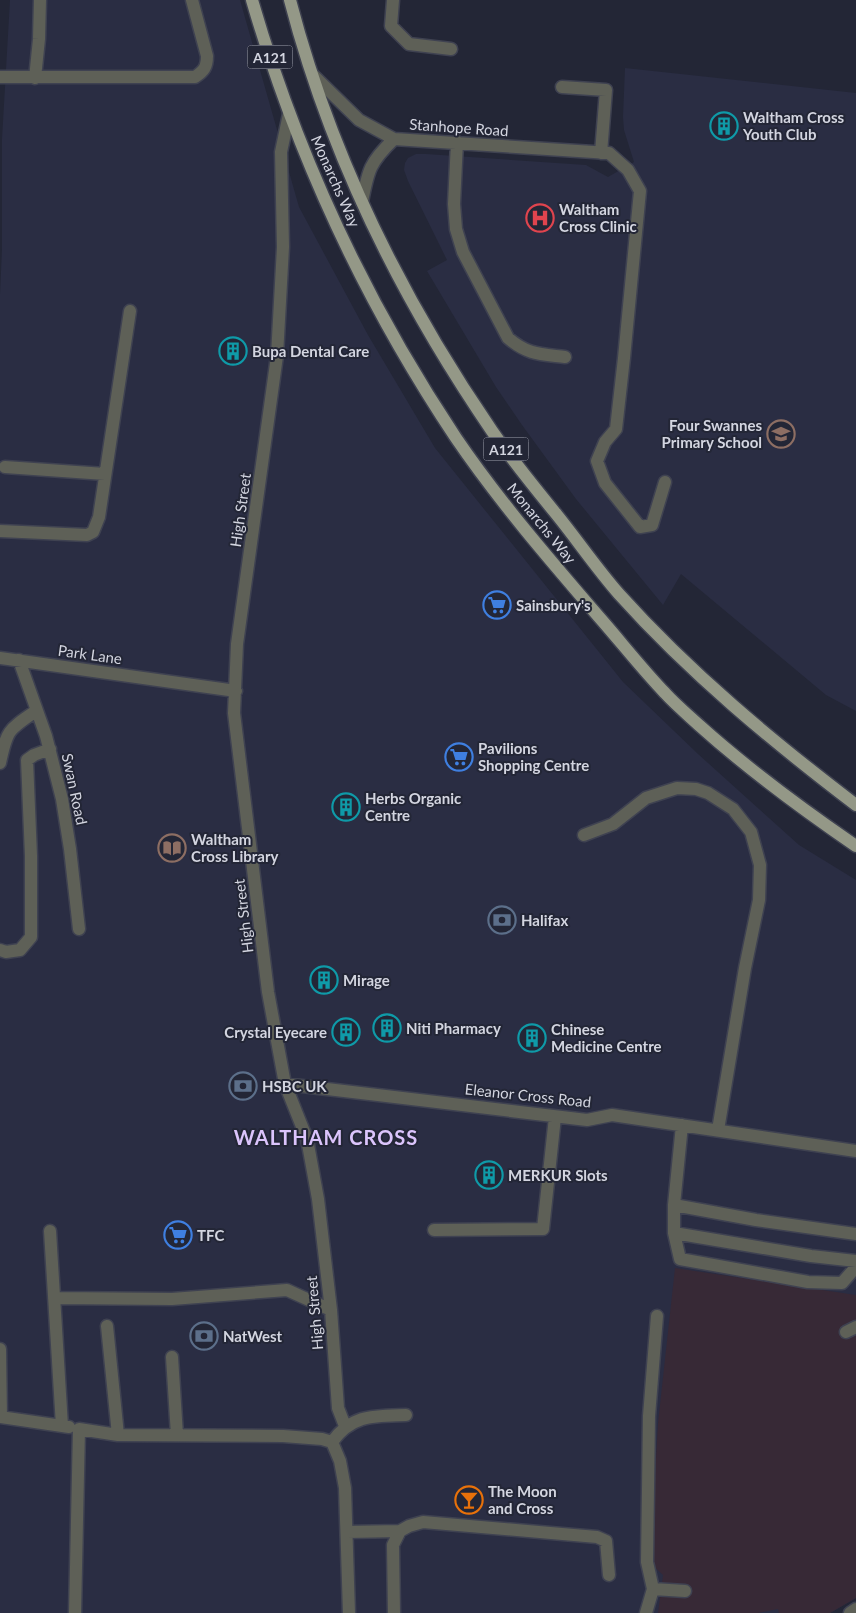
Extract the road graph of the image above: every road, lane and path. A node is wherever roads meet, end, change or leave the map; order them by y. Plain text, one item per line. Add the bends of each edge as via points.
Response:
1 (40, 0) edge
2 (192, 0) edge
3 (252, 0) edge
4 (290, 0) edge
5 (393, 0) edge
6 (450, 49) dead end
7 (314, 76) junction
8 (0, 77) edge
9 (35, 78) junction
10 (562, 87) dead end
11 (289, 114) junction
12 (394, 139) junction
13 (457, 142) junction
14 (601, 153) junction
15 (362, 202) junction
16 (130, 311) dead end
17 (565, 357) dead end
18 (5, 467) dead end
19 (106, 474) junction
20 (666, 482) dead end
21 (0, 531) edge
22 (0, 658) edge
23 (19, 660) junction
24 (236, 691) junction
25 (36, 711) junction
26 (50, 749) junction
27 (0, 763) edge
28 (856, 805) edge
29 (584, 835) dead end
30 (856, 846) edge
31 (79, 929) dead end
32 (0, 950) edge
33 (285, 1084) junction
34 (555, 1117) junction
35 (682, 1125) junction
36 (718, 1130) junction
37 (856, 1151) edge
38 (674, 1204) junction
39 (434, 1230) dead end
40 (50, 1231) dead end
41 (674, 1233) junction
42 (856, 1234) edge
43 (856, 1261) edge
44 (856, 1267) edge
45 (54, 1298) junction
46 (331, 1310) junction
47 (657, 1316) dead end
48 (106, 1326) dead end
49 (0, 1349) edge
50 (172, 1356) dead end
51 (406, 1415) dead end
52 (0, 1417) edge
53 (62, 1426) junction
54 (345, 1426) junction
55 (80, 1428) junction
56 (118, 1435) junction
57 (177, 1435) junction
58 (332, 1442) junction
59 (400, 1531) junction
60 (347, 1532) junction
61 (609, 1575) dead end
62 (653, 1589) junction
63 (685, 1591) dead end
64 (856, 1609) edge
65 (75, 1613) edge
66 (349, 1613) edge
67 (394, 1613) edge
68 (646, 1613) edge
69 (850, 1613) edge

1 - 9 street
2 - 9 street via 207,56 207,65 195,77
3 - 11 main road, Monarchs Way / A121
4 - 7 main road, Monarchs Way / A121
5 - 6 street via 391,26 409,44
7 - 12 street, Stanhope Road via 360,120
7 - 15 main road, Monarchs Way / A121 via 337,144
8 - 9 street
10 - 14 street via 606,90
11 - 24 street, High Street via 281,152 284,248 278,356 237,644
11 - 30 main road, Monarchs Way / A121 via 320,192 405,357 457,439 513,515 666,695 730,752
12 - 13 street, Stanhope Road
12 - 15 street via 378,154 367,174
13 - 14 street, Stanhope Road
13 - 17 street via 454,204 456,229 463,252 508,338 530,352
14 - 20 street via 609,153 628,170 640,191 616,429 605,442 597,461 605,483 640,527 652,525
15 - 28 main road, Monarchs Way / A121 via 440,350 493,432 618,593 714,690
16 - 19 street
18 - 19 street
19 - 21 street via 99,517 93,532 87,535
22 - 23 street, Park Lane
23 - 24 street, Park Lane
23 - 25 street, Swan Road
24 - 33 street, High Street via 234,713 268,992
25 - 26 street, Swan Road
25 - 27 street via 14,726 5,739
26 - 31 street, Swan Road via 62,799
26 - 32 street via 27,760 31,937 20,950
29 - 36 street via 613,824 646,798 677,788 708,793 733,809 751,832 760,865 759,900
33 - 34 street, Eleanor Cross Road
33 - 46 street, High Street via 307,1139 318,1199
34 - 35 street, Eleanor Cross Road via 587,1120 612,1115
34 - 39 street via 543,1229
35 - 36 street, Eleanor Cross Road
35 - 38 street
36 - 37 street, Eleanor Cross Road
38 - 41 street
38 - 42 street
40 - 45 street
41 - 43 street
41 - 44 street via 680,1259 808,1282 842,1283
45 - 46 street via 172,1299 287,1290
45 - 53 street
46 - 54 street, High Street via 338,1408
47 - 62 street via 649,1416 646,1562
48 - 56 street
49 - 52 street
50 - 57 street
51 - 54 street via 367,1418
52 - 53 street
53 - 55 street
54 - 58 street
55 - 56 street
55 - 65 street
56 - 57 street
57 - 58 street via 301,1437
58 - 60 street via 340,1461 345,1488
59 - 60 street
59 - 61 street via 423,1522 597,1537 606,1541
59 - 67 street via 393,1545
60 - 66 street
62 - 63 street
62 - 68 street
64 - 69 street

